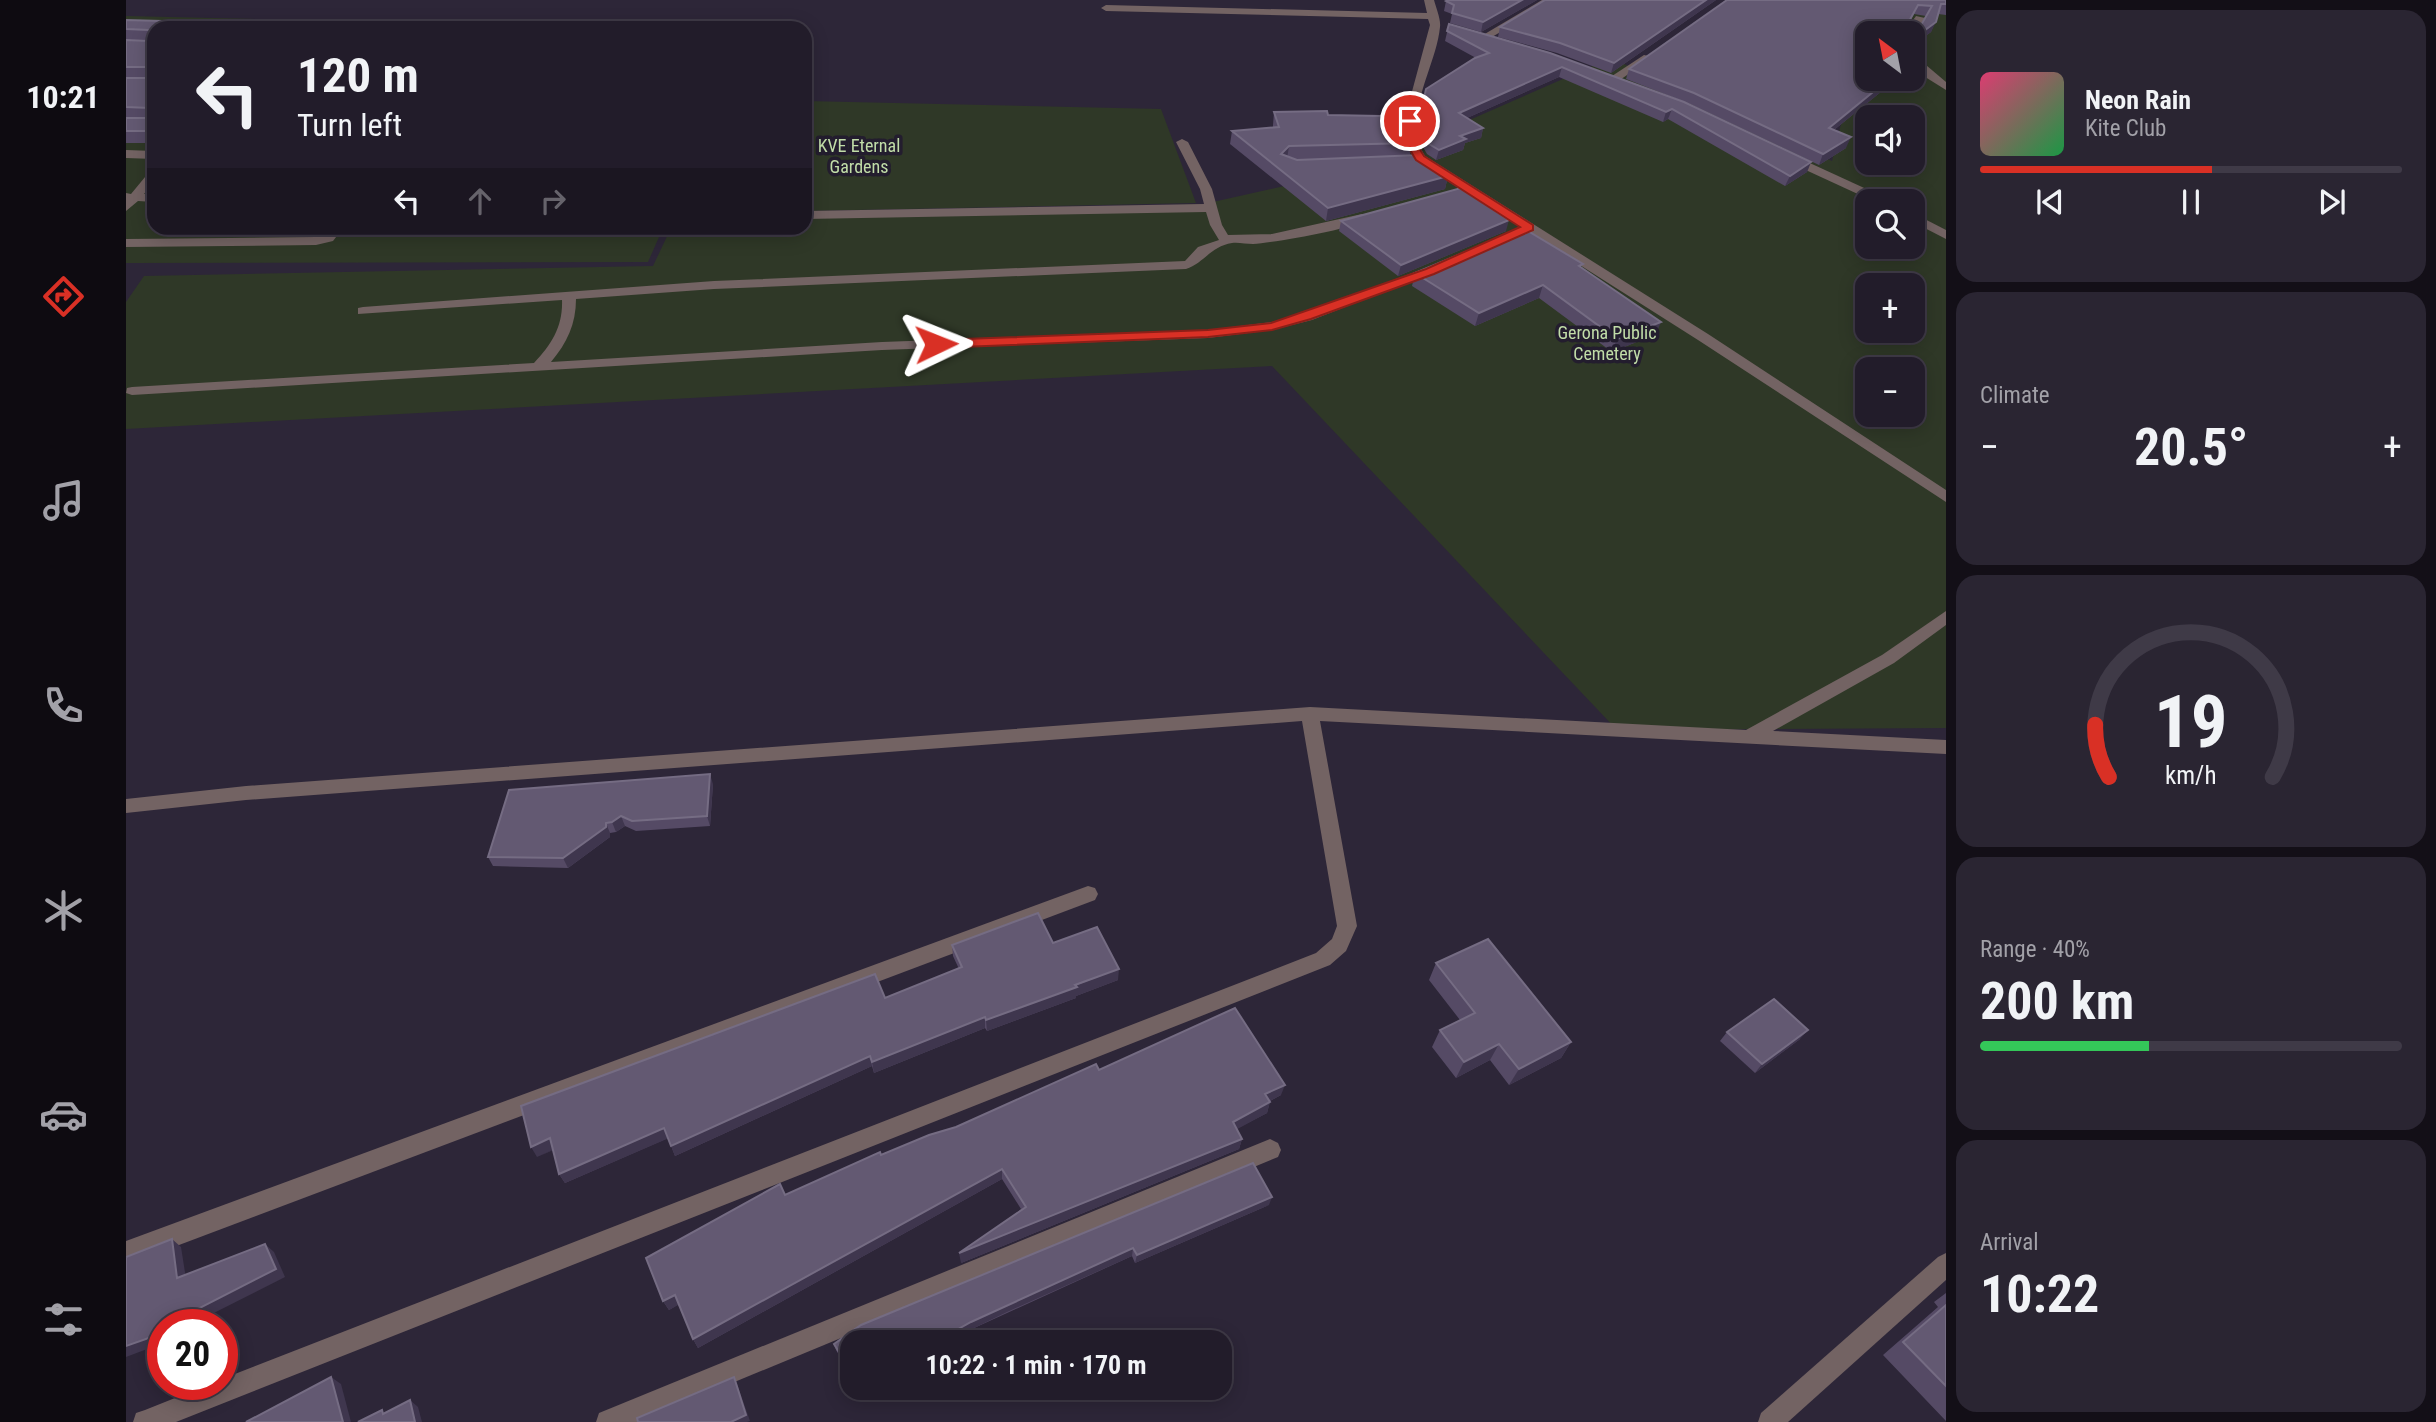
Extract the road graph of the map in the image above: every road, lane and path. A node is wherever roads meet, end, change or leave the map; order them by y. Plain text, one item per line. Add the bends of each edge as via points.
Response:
1 (1429, 0) edge
2 (1549, 0) edge
3 (1106, 8) dead end
4 (1920, 18) edge
5 (1918, 21) edge
6 (1438, 23) junction
7 (1466, 34) edge
8 (1653, 53) edge
9 (1925, 72) edge
10 (1601, 76) edge
11 (1613, 80) junction
12 (1630, 86) edge
13 (1946, 87) edge
14 (1182, 142) dead end
15 (1771, 149) edge
16 (126, 154) edge
17 (147, 155) edge
18 (147, 182) edge
19 (1856, 189) edge
20 (147, 199) edge
21 (129, 201) edge
22 (1212, 208) junction
23 (1378, 214) edge
24 (812, 215) edge
25 (1925, 223) edge
26 (1946, 234) edge
27 (331, 235) edge
28 (1229, 240) junction
29 (126, 243) edge
30 (1455, 261) edge
31 (569, 296) junction
32 (363, 311) dead end
33 (538, 367) junction
34 (132, 391) dead end
35 (1946, 496) edge
36 (1946, 617) edge
37 (1310, 714) junction
38 (1748, 737) junction
39 (1946, 747) edge
40 (126, 806) edge
41 (1087, 894) dead end
42 (1270, 1150) dead end
43 (126, 1253) edge
44 (1946, 1265) edge
45 (145, 1422) edge
46 (608, 1422) edge
47 (1770, 1422) edge

1 - 6 street
2 - 7 street via 1489,40
3 - 6 street
4 - 5 street
6 - 35 street via 1410,121 1416,162 1522,231 1703,337
8 - 11 street
9 - 13 street
10 - 11 street
11 - 12 street
14 - 22 street
15 - 19 street
16 - 17 street
18 - 21 street
20 - 21 street
22 - 24 street
22 - 28 street via 1221,235
23 - 28 street via 1319,230
25 - 26 street
27 - 29 street via 316,241
28 - 31 street via 1203,250 1186,265 714,285
30 - 33 street via 1307,317 1233,331
31 - 32 street
31 - 33 street via 564,336
33 - 34 street
36 - 38 street via 1888,659
37 - 38 street
37 - 40 street via 246,793
37 - 45 street via 1347,926 1334,952 1323,959
38 - 39 street
41 - 43 street
42 - 46 street
44 - 47 street

